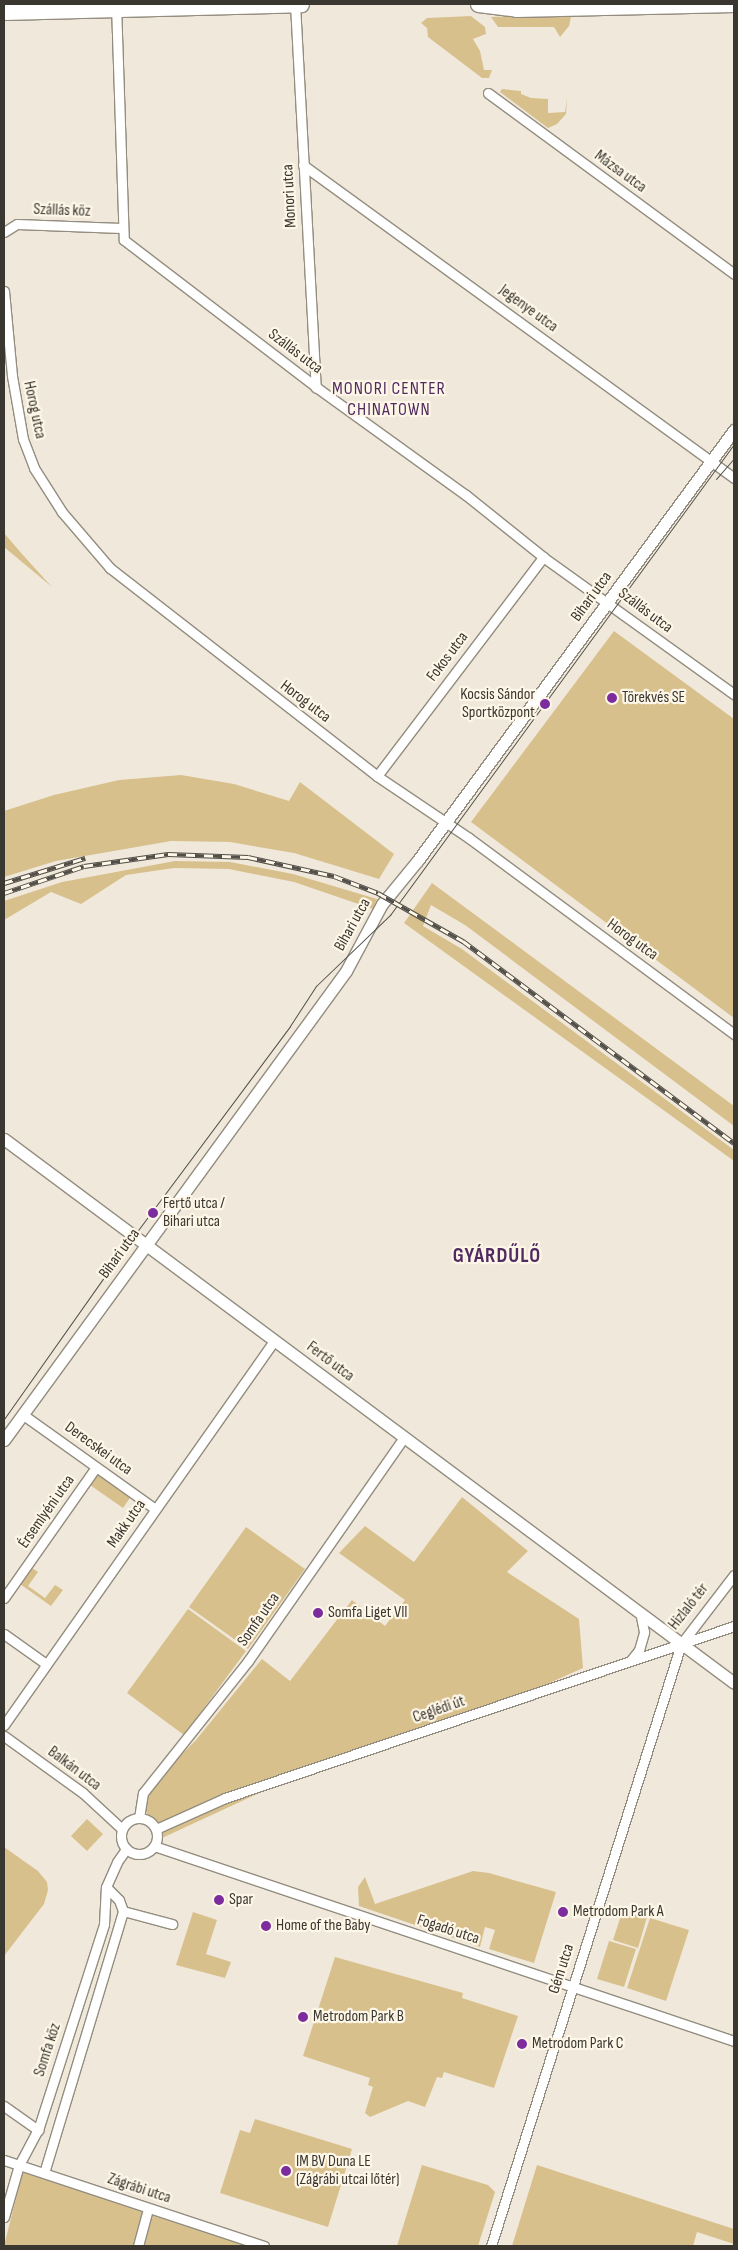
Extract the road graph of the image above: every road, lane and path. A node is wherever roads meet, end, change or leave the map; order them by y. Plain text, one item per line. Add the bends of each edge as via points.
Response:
1 (269, 4) edge
2 (295, 4) edge
3 (301, 4) edge
4 (478, 4) edge
5 (734, 4) edge
6 (116, 6) edge
7 (4, 12) edge
8 (488, 93) dead end
9 (303, 165) junction
10 (121, 228) junction
11 (4, 232) edge
12 (734, 274) edge
13 (4, 291) edge
14 (316, 387) junction
15 (734, 430) edge
16 (712, 461) junction
17 (734, 478) edge
18 (543, 557) junction
19 (608, 602) junction
20 (734, 694) edge
21 (377, 776) junction
22 (446, 822) junction
23 (734, 1034) edge
24 (4, 1139) edge
25 (148, 1244) junction
26 (274, 1341) junction
27 (22, 1414) junction
28 (404, 1437) junction
29 (4, 1440) edge
30 (96, 1467) junction
31 (155, 1510) junction
32 (734, 1575) edge
33 (4, 1598) edge
34 (639, 1610) junction
35 (734, 1626) edge
36 (4, 1634) edge
37 (680, 1644) junction
38 (631, 1660) junction
39 (46, 1664) junction
40 (734, 1684) edge
41 (4, 1725) edge
42 (4, 1736) edge
43 (139, 1818) junction
44 (122, 1829) junction
45 (156, 1829) junction
46 (154, 1846) junction
47 (126, 1849) junction
48 (106, 1887) junction
49 (123, 1911) junction
50 (172, 1924) dead end
51 (572, 1987) junction
52 (734, 2041) edge
53 (4, 2106) edge
54 (38, 2130) junction
55 (4, 2160) edge
56 (18, 2165) junction
57 (44, 2174) junction
58 (148, 2208) junction
59 (4, 2217) edge
60 (138, 2246) edge
61 (264, 2246) edge
62 (491, 2246) edge

1 - 2 main road
1 - 6 main road
2 - 3 main road
2 - 9 street, Monori utca
4 - 5 main road via 516,9
6 - 7 main road
6 - 10 street
8 - 12 street, Mázsa utca
9 - 14 street, Monori utca
9 - 16 street, Jegenye utca
10 - 11 street, Szállás köz via 17,224
10 - 14 street, Szállás utca via 124,240
13 - 21 street, Horog utca via 20,429 34,468 62,512 124,582
14 - 18 street, Szállás utca via 466,495
15 - 16 street, Bihari utca
16 - 17 street, Jegenye utca
16 - 19 street, Bihari utca
18 - 19 street, Szállás utca
18 - 21 street, Fokos utca
19 - 20 street, Szállás utca
19 - 22 street, Bihari utca
21 - 22 street, Horog utca
22 - 23 street, Horog utca
22 - 25 street, Bihari utca via 382,904 346,971
24 - 25 street, Fertő utca
25 - 26 street, Fertő utca
25 - 27 street, Bihari utca
26 - 28 street, Fertő utca
26 - 31 street, Makk utca
27 - 29 street, Bihari utca
27 - 30 street, Derecskei utca
28 - 34 street, Fertő utca
28 - 43 street, Somfa utca via 248,1661 143,1793
30 - 31 street, Derecskei utca
30 - 33 street, Érsemlyéni utca
31 - 39 street, Makk utca
32 - 37 street, Hizlaló tér
34 - 37 street, Hizlaló tér
34 - 38 street, Hizlaló tér via 644,1632
35 - 37 street, Ceglédi út
36 - 39 street
37 - 38 street, Ceglédi út
37 - 40 street
37 - 51 street, Gém utca
38 - 45 street, Ceglédi út via 225,1798
39 - 41 street, Makk utca
42 - 44 street, Balkán utca via 83,1793
43 - 44 street via 129,1821
43 - 45 street via 149,1821
44 - 47 street via 121,1840
45 - 46 street
46 - 47 street via 142,1854
46 - 51 street, Fogadó utca
47 - 48 street, Somfa köz
48 - 49 street via 119,1900
48 - 54 street, Somfa köz via 104,1924
49 - 50 street
49 - 57 street, Somfa köz
51 - 52 street, Fogadó utca
51 - 62 street, Gém utca
53 - 54 street
54 - 56 street, Somfa köz
55 - 56 street, Zágrábi utca
56 - 57 street, Zágrábi utca
56 - 59 street, Somfa köz
57 - 58 street, Zágrábi utca
58 - 60 street
58 - 61 street, Zágrábi utca

